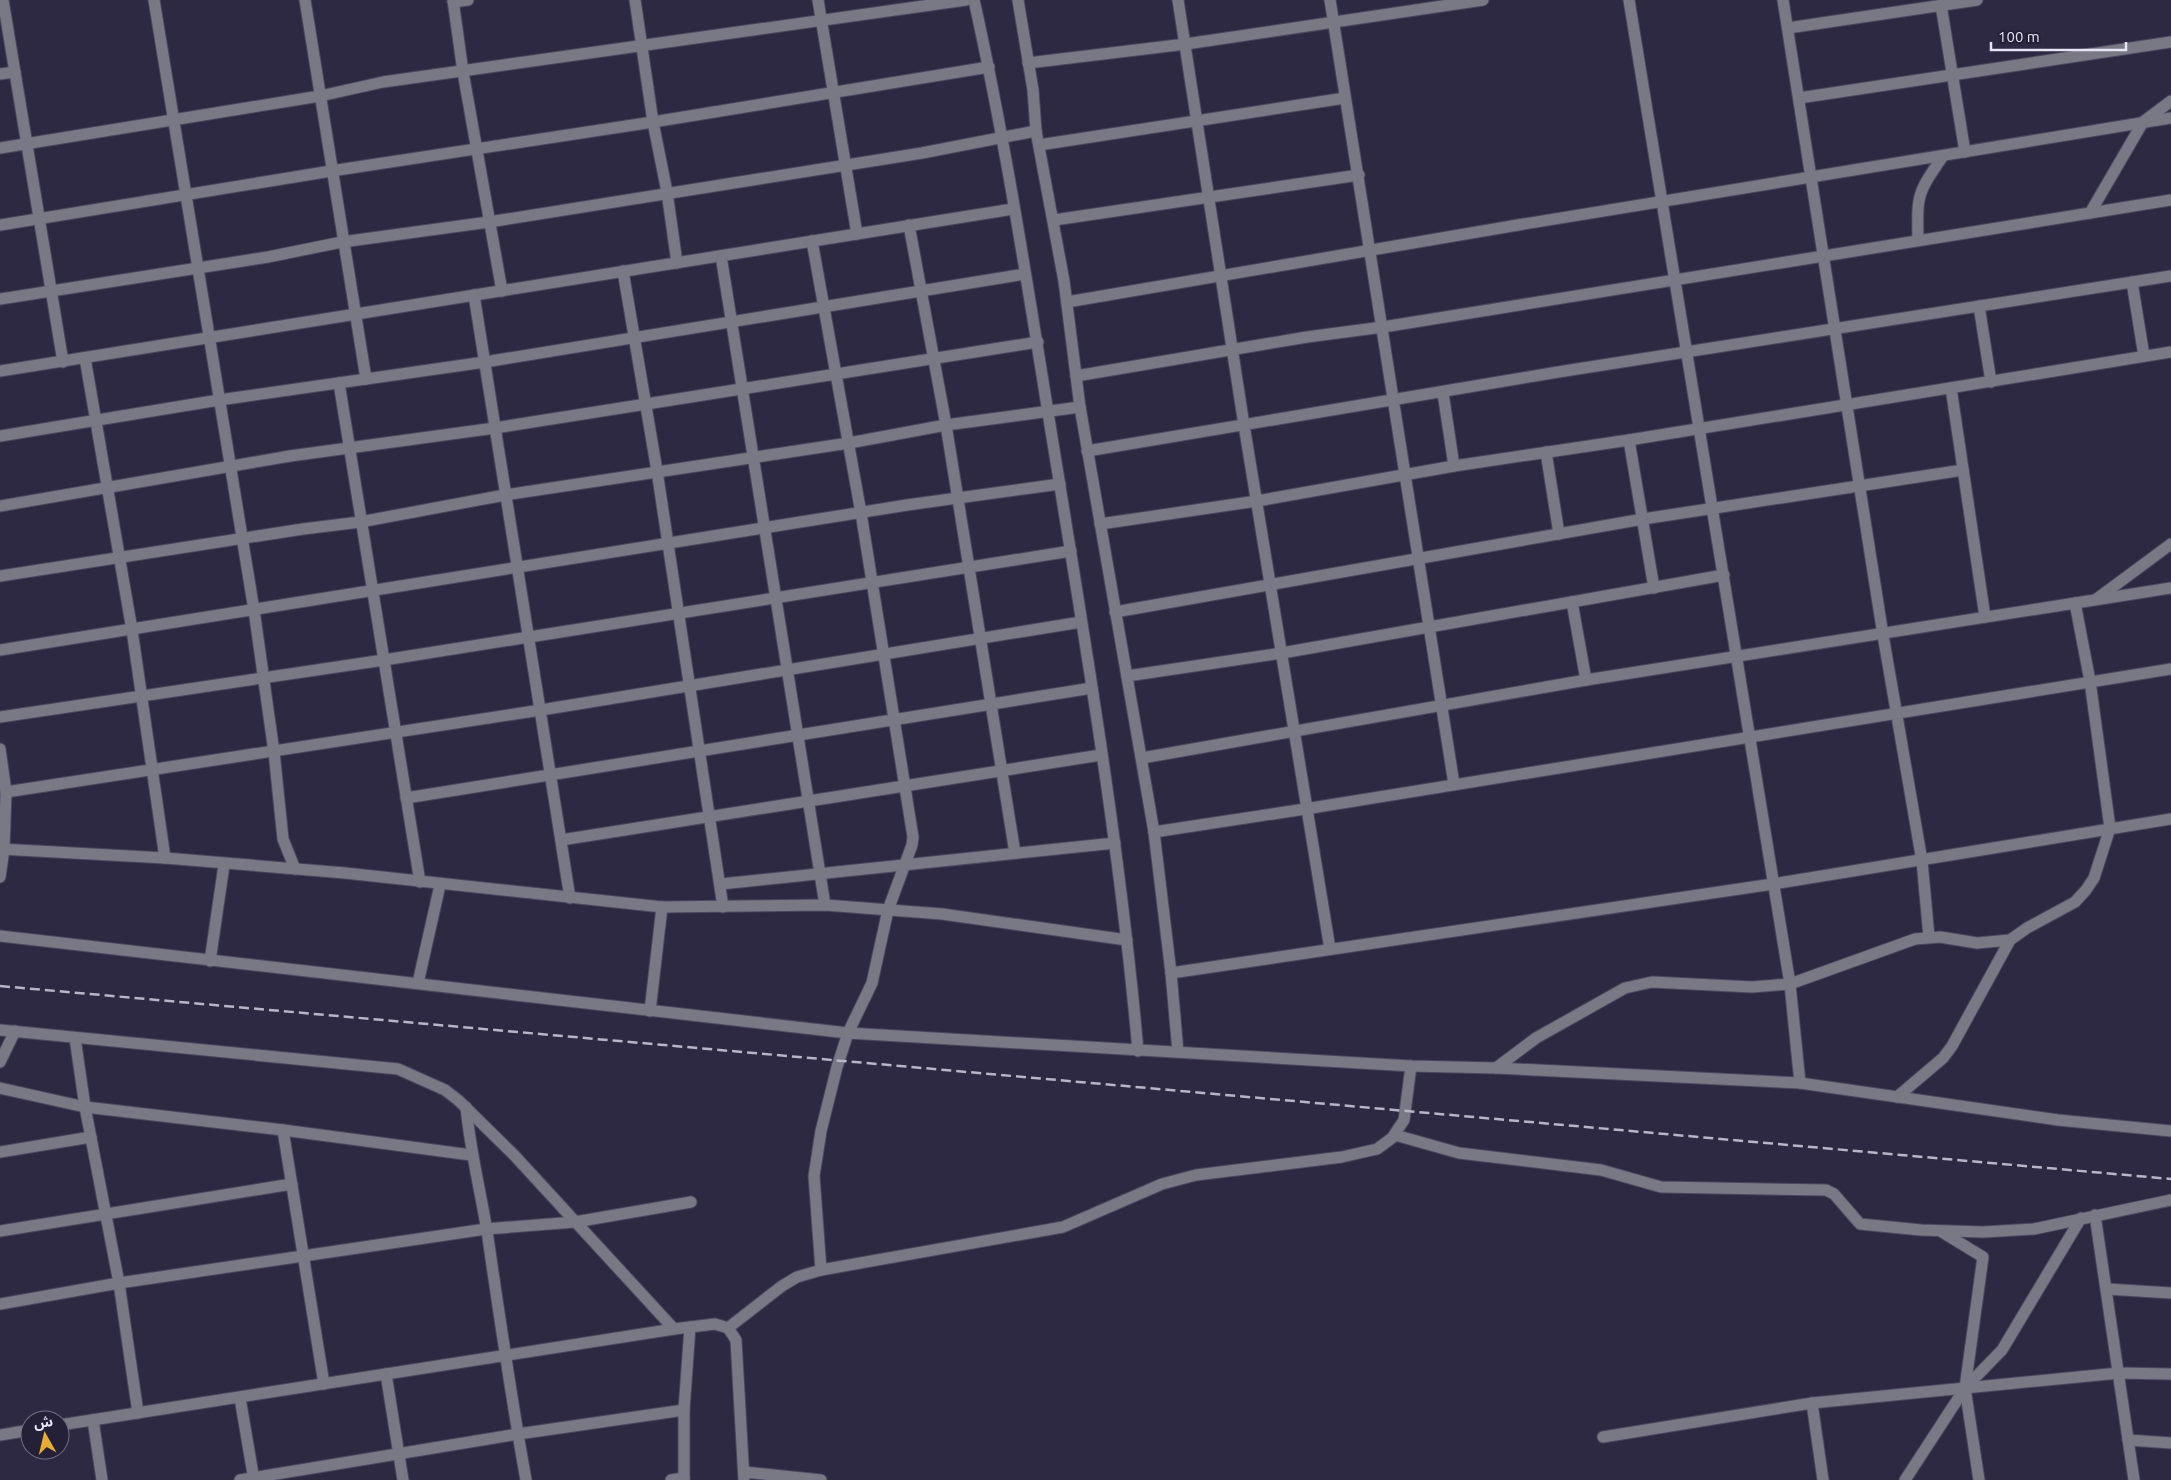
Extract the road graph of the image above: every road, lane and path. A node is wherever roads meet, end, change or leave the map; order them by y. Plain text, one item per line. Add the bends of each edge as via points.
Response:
1 (3, 0) edge
2 (154, 0) edge
3 (305, 0) edge
4 (468, 0) edge
5 (635, 0) edge
6 (818, 0) edge
7 (966, 0) edge
8 (974, 0) edge
9 (1018, 0) edge
10 (1178, 0) edge
11 (1330, 0) edge
12 (1480, 0) edge
13 (1630, 0) edge
14 (1783, 0) edge
15 (1977, 0) edge
16 (453, 1) edge
17 (1916, 4) edge
18 (1942, 5) junction
19 (821, 19) junction
20 (1333, 21) junction
21 (1788, 28) junction
22 (2171, 42) edge
23 (1186, 44) junction
24 (642, 45) junction
25 (1028, 63) junction
26 (989, 67) junction
27 (15, 72) junction
28 (463, 72) junction
29 (0, 74) edge
30 (1952, 76) junction
31 (834, 92) junction
32 (320, 96) junction
33 (1346, 98) junction
34 (1800, 98) junction
35 (2171, 101) edge
36 (2171, 118) edge
37 (173, 119) junction
38 (1196, 121) junction
39 (653, 122) junction
40 (2143, 122) junction
41 (1036, 131) junction
42 (1002, 139) junction
43 (27, 144) junction
44 (1040, 145) junction
45 (0, 148) edge
46 (477, 150) junction
47 (1965, 152) junction
48 (1943, 156) junction
49 (846, 165) junction
50 (331, 171) junction
51 (1359, 175) junction
52 (1811, 177) junction
53 (667, 192) junction
54 (184, 195) junction
55 (1210, 198) junction
56 (2171, 200) edge
57 (1661, 202) junction
58 (1013, 209) junction
59 (2090, 213) junction
60 (39, 218) junction
61 (1054, 220) junction
62 (490, 222) junction
63 (0, 225) edge
64 (909, 225) junction
65 (857, 234) junction
66 (1918, 240) junction
67 (812, 241) junction
68 (342, 242) junction
69 (1371, 250) junction
70 (721, 256) junction
71 (1823, 256) junction
72 (678, 263) junction
73 (197, 268) junction
74 (623, 271) junction
75 (1026, 274) junction
76 (1222, 276) junction
77 (2171, 276) edge
78 (1674, 279) junction
79 (2132, 282) junction
80 (502, 291) junction
81 (52, 292) junction
82 (921, 292) junction
83 (474, 295) junction
84 (0, 299) edge
85 (1067, 302) junction
86 (1979, 306) junction
87 (824, 307) junction
88 (355, 314) junction
89 (733, 321) junction
90 (1383, 327) junction
91 (1835, 328) junction
92 (209, 336) junction
93 (634, 337) junction
94 (1038, 342) junction
95 (1234, 350) junction
96 (1687, 352) junction
97 (2171, 352) edge
98 (2144, 356) junction
99 (85, 358) junction
100 (933, 358) junction
101 (63, 362) junction
102 (485, 362) junction
103 (0, 371) edge
104 (836, 374) junction
105 (1076, 376) junction
106 (366, 379) junction
107 (1991, 382) junction
108 (339, 383) junction
109 (744, 388) junction
110 (1951, 388) junction
111 (1443, 393) junction
112 (219, 400) junction
113 (1395, 401) junction
114 (646, 404) junction
115 (1848, 404) junction
116 (1080, 407) junction
117 (1048, 411) junction
118 (95, 421) junction
119 (946, 425) junction
120 (1244, 425) junction
121 (495, 428) junction
122 (1700, 428) junction
123 (0, 436) edge
124 (1629, 440) junction
125 (848, 443) junction
126 (349, 447) junction
127 (1087, 450) junction
128 (1546, 452) junction
129 (754, 458) junction
130 (230, 466) junction
131 (1454, 466) junction
132 (1963, 470) junction
133 (657, 471) junction
134 (1405, 474) junction
135 (1060, 484) junction
136 (1861, 486) junction
137 (107, 487) junction
138 (505, 495) junction
139 (958, 498) junction
140 (1257, 501) junction
141 (0, 506) edge
142 (1713, 509) junction
143 (860, 514) junction
144 (1643, 519) junction
145 (360, 522) junction
146 (1100, 524) junction
147 (765, 529) junction
148 (1559, 534) junction
149 (242, 538) junction
150 (2171, 544) edge
151 (669, 545) junction
152 (1071, 551) junction
153 (121, 558) junction
154 (1418, 559) junction
155 (968, 568) junction
156 (517, 569) junction
157 (1724, 575) junction
158 (0, 576) edge
159 (872, 583) junction
160 (1270, 584) junction
161 (1654, 588) junction
162 (2171, 588) edge
163 (372, 592) junction
164 (776, 597) junction
165 (2095, 600) junction
166 (1572, 602) junction
167 (2075, 603) junction
168 (254, 610) junction
169 (679, 612) junction
170 (1115, 612) junction
171 (1985, 617) junction
172 (1081, 622) junction
173 (1429, 627) junction
174 (132, 630) junction
175 (1883, 635) junction
176 (528, 636) junction
177 (981, 638) junction
178 (0, 650) edge
179 (1282, 653) junction
180 (882, 656) junction
181 (1738, 658) junction
182 (384, 660) junction
183 (788, 669) junction
184 (2171, 669) edge
185 (1127, 676) junction
186 (263, 678) junction
187 (1586, 680) junction
188 (2090, 681) junction
189 (689, 686) junction
190 (1092, 688) junction
191 (142, 696) junction
192 (990, 702) junction
193 (1440, 705) junction
194 (541, 710) junction
195 (1897, 713) junction
196 (0, 717) edge
197 (892, 720) junction
198 (396, 731) junction
199 (1295, 733) junction
200 (797, 735) junction
201 (1750, 736) junction
202 (0, 749) edge
203 (699, 751) junction
204 (274, 752) junction
205 (1101, 755) junction
206 (1142, 758) junction
207 (154, 770) junction
208 (1002, 771) junction
209 (550, 775) junction
210 (1454, 784) junction
211 (904, 787) junction
212 (6, 792) junction
213 (406, 798) junction
214 (809, 802) junction
215 (1305, 809) junction
216 (710, 817) junction
217 (2171, 819) edge
218 (2110, 828) junction
219 (1154, 832) junction
220 (562, 840) junction
221 (1115, 843) junction
222 (2, 849) edge
223 (1015, 853) junction
224 (165, 858) junction
225 (1922, 861) junction
226 (224, 865) junction
227 (904, 865) junction
228 (295, 869) junction
229 (820, 874) junction
230 (0, 878) edge
231 (420, 882) junction
232 (440, 884) junction
233 (721, 884) junction
234 (1773, 884) junction
235 (570, 898) junction
236 (825, 905) junction
237 (723, 906) junction
238 (662, 907) junction
239 (888, 910) junction
240 (0, 936) edge
241 (1929, 937) junction
242 (1127, 940) junction
243 (2010, 940) junction
244 (1330, 949) junction
245 (210, 961) junction
246 (1171, 974) junction
247 (418, 983) junction
248 (1790, 984) junction
249 (650, 1011) junction
250 (0, 1030) edge
251 (848, 1033) junction
252 (13, 1035) junction
253 (75, 1038) junction
254 (0, 1044) edge
255 (1138, 1051) junction
256 (1178, 1052) junction
257 (0, 1062) edge
258 (1411, 1066) junction
259 (1496, 1068) junction
260 (1800, 1083) junction
261 (0, 1088) edge
262 (1897, 1097) junction
263 (85, 1107) junction
264 (466, 1107) junction
265 (282, 1130) junction
266 (2171, 1131) edge
267 (1394, 1135) junction
268 (91, 1137) junction
269 (0, 1152) edge
270 (471, 1155) junction
271 (292, 1184) junction
272 (2171, 1200) edge
273 (691, 1202) dead end
274 (107, 1214) junction
275 (2095, 1215) junction
276 (2081, 1218) junction
277 (575, 1222) junction
278 (486, 1229) junction
279 (0, 1231) edge
280 (1940, 1231) junction
281 (302, 1256) junction
282 (821, 1270) junction
283 (119, 1283) junction
284 (2106, 1290) junction
285 (2171, 1293) edge
286 (0, 1304) edge
287 (690, 1327) junction
288 (728, 1328) junction
289 (674, 1329) junction
290 (504, 1356) junction
291 (2119, 1373) junction
292 (386, 1374) junction
293 (2171, 1374) edge
294 (324, 1384) junction
295 (1965, 1388) junction
296 (240, 1398) junction
297 (1812, 1403) junction
298 (684, 1410) junction
299 (138, 1413) junction
300 (93, 1420) junction
301 (70, 1423) edge
302 (20, 1432) edge
303 (518, 1434) junction
304 (0, 1435) edge
305 (1603, 1437) dead end
306 (2128, 1440) junction
307 (2171, 1443) edge
308 (398, 1455) junction
309 (744, 1476) edge
310 (253, 1479) edge
311 (684, 1479) edge
312 (102, 1480) edge
313 (240, 1480) edge
314 (403, 1480) edge
315 (526, 1480) edge
316 (671, 1480) edge
317 (821, 1480) edge
318 (1823, 1480) edge
319 (1905, 1480) edge
320 (1979, 1480) edge
321 (2134, 1480) edge

1 - 27 street
2 - 37 street
3 - 32 street
4 - 16 street
5 - 24 street
6 - 19 street
7 - 19 street
8 - 26 street
9 - 25 street
10 - 23 street
11 - 20 street
12 - 20 street
13 - 57 street
14 - 21 street
15 - 18 street
16 - 28 street
17 - 18 street
17 - 21 street
18 - 30 street
19 - 24 street
19 - 31 street
20 - 23 street
20 - 33 street
21 - 34 street
22 - 30 street
23 - 25 street
23 - 38 street
24 - 28 street
24 - 39 street
25 - 41 street
26 - 31 street
26 - 42 street
27 - 29 street
27 - 43 street
28 - 32 street via 383,82
28 - 46 street
30 - 34 street
30 - 47 street
31 - 39 street
31 - 49 street
32 - 37 street
32 - 50 street
33 - 38 street
33 - 51 street
34 - 52 street
35 - 40 street
36 - 40 street
37 - 43 street
37 - 54 street
38 - 44 street
38 - 55 street
39 - 46 street
39 - 53 street
40 - 47 street
40 - 59 street
41 - 42 street
41 - 44 street
42 - 49 street
42 - 58 street
43 - 45 street
43 - 60 street
44 - 61 street
46 - 50 street
46 - 62 street
47 - 48 street
48 - 52 street
48 - 66 street via 1918,197
49 - 53 street
49 - 65 street
50 - 54 street
50 - 68 street
51 - 55 street
51 - 69 street
52 - 57 street
52 - 71 street
53 - 62 street
53 - 72 street
54 - 60 street
54 - 73 street
55 - 61 street
55 - 76 street
56 - 59 street
57 - 69 street
57 - 78 street
58 - 64 street
58 - 75 street
59 - 66 street
60 - 63 street
60 - 81 street
61 - 85 street
62 - 68 street
62 - 80 street
64 - 65 street
64 - 82 street
65 - 67 street
66 - 71 street
67 - 70 street
67 - 87 street
68 - 73 street
68 - 88 street
69 - 76 street
69 - 90 street
70 - 72 street
70 - 89 street
71 - 78 street
71 - 91 street
72 - 74 street
73 - 81 street
73 - 92 street
74 - 80 street
74 - 93 street
75 - 82 street
75 - 94 street
76 - 85 street
76 - 95 street
77 - 79 street
78 - 90 street
78 - 96 street
79 - 86 street
79 - 98 street
80 - 83 street
81 - 84 street
81 - 101 street
82 - 87 street
82 - 100 street
83 - 88 street
83 - 102 street
85 - 105 street
86 - 91 street
86 - 107 street
87 - 89 street
87 - 104 street
88 - 92 street
88 - 106 street
89 - 93 street
89 - 109 street
90 - 95 street
90 - 113 street
91 - 96 street
91 - 115 street
92 - 99 street
92 - 112 street
93 - 102 street
93 - 114 street
94 - 100 street
94 - 117 street
95 - 105 street
95 - 120 street
96 - 111 street
96 - 122 street
97 - 98 street
98 - 107 street
99 - 101 street
99 - 118 street
100 - 104 street
100 - 119 street
101 - 103 street
102 - 106 street
102 - 121 street
104 - 109 street
104 - 125 street
105 - 116 street
106 - 108 street
107 - 110 street
108 - 112 street
108 - 126 street
109 - 114 street
109 - 129 street
110 - 115 street
110 - 132 street
111 - 113 street
111 - 131 street
112 - 118 street
112 - 130 street
113 - 120 street
113 - 134 street
114 - 121 street
114 - 133 street
115 - 122 street
115 - 136 street
116 - 117 street
116 - 127 street
117 - 119 street
117 - 135 street
118 - 123 street
118 - 137 street
119 - 125 street
119 - 139 street
120 - 127 street
120 - 140 street
121 - 126 street
121 - 138 street
122 - 124 street
122 - 142 street
124 - 128 street
124 - 144 street
125 - 129 street
125 - 143 street
126 - 130 street
126 - 145 street
127 - 146 street
128 - 131 street
128 - 148 street
129 - 133 street
129 - 147 street
130 - 137 street
130 - 149 street
131 - 134 street
132 - 136 street
132 - 171 street
133 - 138 street
133 - 151 street
134 - 140 street
134 - 154 street
135 - 139 street
135 - 152 street
136 - 142 street
136 - 175 street
137 - 141 street
137 - 153 street
138 - 145 street
138 - 156 street
139 - 143 street
139 - 155 street
140 - 146 street
140 - 160 street
142 - 144 street
142 - 157 street
143 - 147 street
143 - 159 street
144 - 148 street
144 - 161 street
145 - 149 street
145 - 163 street
146 - 170 street
147 - 151 street
147 - 164 street
148 - 154 street
149 - 153 street
149 - 168 street
150 - 165 street
151 - 156 street
151 - 169 street
152 - 155 street
152 - 172 street
153 - 158 street
153 - 174 street
154 - 160 street
154 - 173 street
155 - 159 street
155 - 177 street
156 - 163 street
156 - 176 street
157 - 161 street
157 - 181 street
159 - 164 street
159 - 180 street
160 - 170 street
160 - 179 street
161 - 166 street
162 - 165 street
163 - 168 street
163 - 182 street
164 - 169 street
164 - 183 street
165 - 167 street
166 - 173 street
166 - 187 street
167 - 171 street
167 - 188 street
168 - 174 street
168 - 186 street
169 - 176 street
169 - 189 street
170 - 185 street
171 - 175 street
172 - 177 street
172 - 190 street
173 - 179 street
173 - 193 street
174 - 178 street
174 - 191 street
175 - 181 street
175 - 195 street
176 - 182 street
176 - 194 street
177 - 180 street
177 - 192 street
179 - 185 street
179 - 199 street
180 - 183 street
180 - 197 street
181 - 187 street
181 - 201 street
182 - 186 street
182 - 198 street
183 - 189 street
183 - 200 street
184 - 188 street
185 - 206 street
186 - 191 street
186 - 204 street
187 - 193 street
188 - 195 street
188 - 218 street
189 - 194 street
189 - 203 street
190 - 192 street
190 - 205 street
191 - 196 street
191 - 207 street
192 - 197 street
192 - 208 street
193 - 199 street
193 - 210 street
194 - 198 street
194 - 209 street
195 - 201 street
195 - 225 street
197 - 200 street
197 - 211 street
198 - 204 street
198 - 213 street
199 - 206 street
199 - 215 street
200 - 203 street
200 - 214 street
201 - 210 street
201 - 234 street
202 - 212 street
203 - 209 street
203 - 216 street
204 - 207 street
204 - 228 street via 283,839
205 - 208 street
205 - 221 street
206 - 219 street
207 - 212 street
207 - 224 street
208 - 211 street
208 - 223 street
209 - 213 street
209 - 220 street
210 - 215 street
211 - 214 street
211 - 227 street via 912,846
212 - 222 street
213 - 231 street
214 - 216 street
214 - 229 street
215 - 219 street
215 - 244 street
216 - 220 street
216 - 233 street
217 - 218 street
218 - 225 street
218 - 243 street via 2094,878 2086,890 2075,902
219 - 246 street
220 - 235 street
221 - 223 street
221 - 242 street
222 - 224 street
222 - 230 street
223 - 227 street
224 - 226 street
225 - 234 street
225 - 241 street
226 - 228 street
226 - 245 street
227 - 229 street
227 - 239 street
228 - 231 street
229 - 233 street
229 - 236 street
231 - 232 street
232 - 235 street
232 - 247 street
233 - 237 street
234 - 244 street
234 - 248 street
235 - 238 street
236 - 237 street
236 - 239 street
237 - 238 street
238 - 249 street
239 - 242 street via 942,914
239 - 251 street via 872,983
240 - 245 street
241 - 243 street via 1977,944
241 - 248 street via 1915,939
242 - 255 street
243 - 262 street via 1952,1046 1943,1058
244 - 246 street
245 - 247 street
246 - 256 street
247 - 249 street
248 - 259 street via 1752,987 1652,982 1624,988 1536,1038
248 - 260 street
249 - 251 street
250 - 252 street
251 - 255 street
251 - 282 street via 816,1155 814,1176
252 - 253 street
252 - 254 street
252 - 257 street
253 - 263 street
253 - 264 street via 398,1069 446,1090
255 - 256 street
256 - 258 street
258 - 259 street
258 - 267 street via 1404,1120
259 - 260 street
260 - 262 street
261 - 263 street
262 - 266 street via 2058,1120
263 - 265 street
263 - 268 street
264 - 270 street
264 - 277 street via 514,1154
265 - 270 street
265 - 271 street
267 - 280 street via 1459,1153 1601,1170 1661,1187 1826,1190 1834,1194 1860,1224
267 - 282 street via 1377,1149 1342,1157 1172,1180 1063,1227
268 - 269 street
268 - 274 street
270 - 278 street
271 - 274 street
271 - 281 street
272 - 275 street
273 - 277 street
274 - 279 street
274 - 283 street
275 - 276 street
275 - 284 street
276 - 280 street via 2034,1229
276 - 295 street via 2002,1350
277 - 278 street
277 - 289 street
278 - 281 street
278 - 290 street
280 - 295 street via 1982,1257
281 - 283 street
281 - 294 street
282 - 288 street via 796,1277
283 - 286 street
283 - 299 street
284 - 285 street
284 - 291 street
287 - 288 street via 716,1324
287 - 289 street
287 - 298 street
288 - 309 street via 736,1340
289 - 290 street
290 - 292 street
290 - 303 street
291 - 293 street
291 - 295 street
291 - 306 street
292 - 294 street
292 - 308 street
294 - 296 street
295 - 297 street
295 - 319 street
295 - 320 street
296 - 299 street
296 - 310 street
297 - 305 street
297 - 318 street
298 - 303 street
298 - 311 street
299 - 300 street
300 - 301 street
300 - 312 street
302 - 304 street
303 - 308 street
303 - 315 street
306 - 307 street
306 - 321 street
308 - 310 street
308 - 314 street
309 - 317 street
310 - 313 street
311 - 316 street

